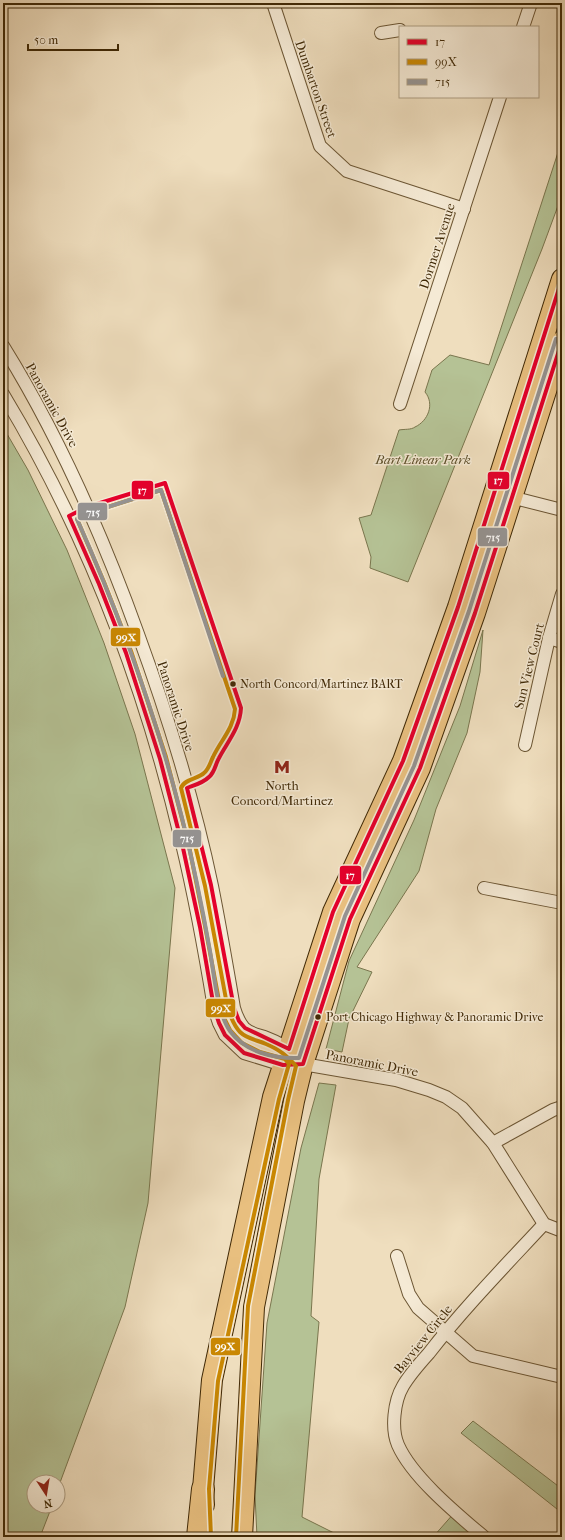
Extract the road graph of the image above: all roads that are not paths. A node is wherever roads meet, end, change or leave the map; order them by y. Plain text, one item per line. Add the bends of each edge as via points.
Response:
1 (273, 3) edge
2 (531, 3) edge
3 (523, 26) edge
4 (399, 30) edge
5 (381, 33) dead end
6 (500, 98) edge
7 (464, 209) junction
8 (562, 279) edge
9 (555, 330) edge
10 (562, 341) edge
11 (3, 346) edge
12 (3, 394) edge
13 (400, 404) dead end
14 (503, 495) junction
15 (562, 510) edge
16 (562, 594) edge
17 (549, 638) junction
18 (562, 642) edge
19 (525, 745) dead end
20 (484, 888) dead end
21 (562, 903) edge
22 (286, 1057) junction
23 (303, 1064) junction
24 (562, 1107) edge
25 (493, 1143) junction
26 (544, 1224) junction
27 (562, 1231) edge
28 (397, 1256) dead end
29 (445, 1332) junction
30 (562, 1377) edge
31 (203, 1489) junction
32 (198, 1537) edge
33 (205, 1537) edge
34 (242, 1537) edge
35 (484, 1537) edge

1 - 7 street, Dumbarton Street via 320,146 347,171
2 - 3 street
4 - 5 street
6 - 7 street, Dormer Avenue
7 - 13 street, Dormer Avenue
8 - 9 main road
9 - 14 main road
10 - 14 main road
11 - 22 street, Panoramic Drive via 47,422 73,475 110,559 159,694 187,788 211,884 238,1019 244,1028 267,1038
12 - 22 street via 69,516 125,650 161,764 180,835 219,1023 231,1042 244,1052 260,1059
14 - 15 street
14 - 22 main road via 458,607 403,761 333,912
14 - 23 main road via 475,613 420,768 350,919
16 - 17 street, Sun View Court
17 - 18 street
17 - 19 street, Sun View Court
20 - 21 street
22 - 23 street, Panoramic Drive
22 - 31 main road via 273,1097 212,1380
23 - 25 street, Panoramic Drive via 396,1080 446,1097 462,1108
23 - 34 main road via 254,1307
24 - 25 street
25 - 26 street, Panoramic Drive
26 - 27 street
26 - 29 street, Bayview Circle
28 - 29 street via 409,1294 418,1308
29 - 30 street via 472,1356
29 - 35 street, Bayview Circle via 402,1387 394,1412 394,1429 397,1443 417,1474
31 - 32 highway
31 - 33 main road

